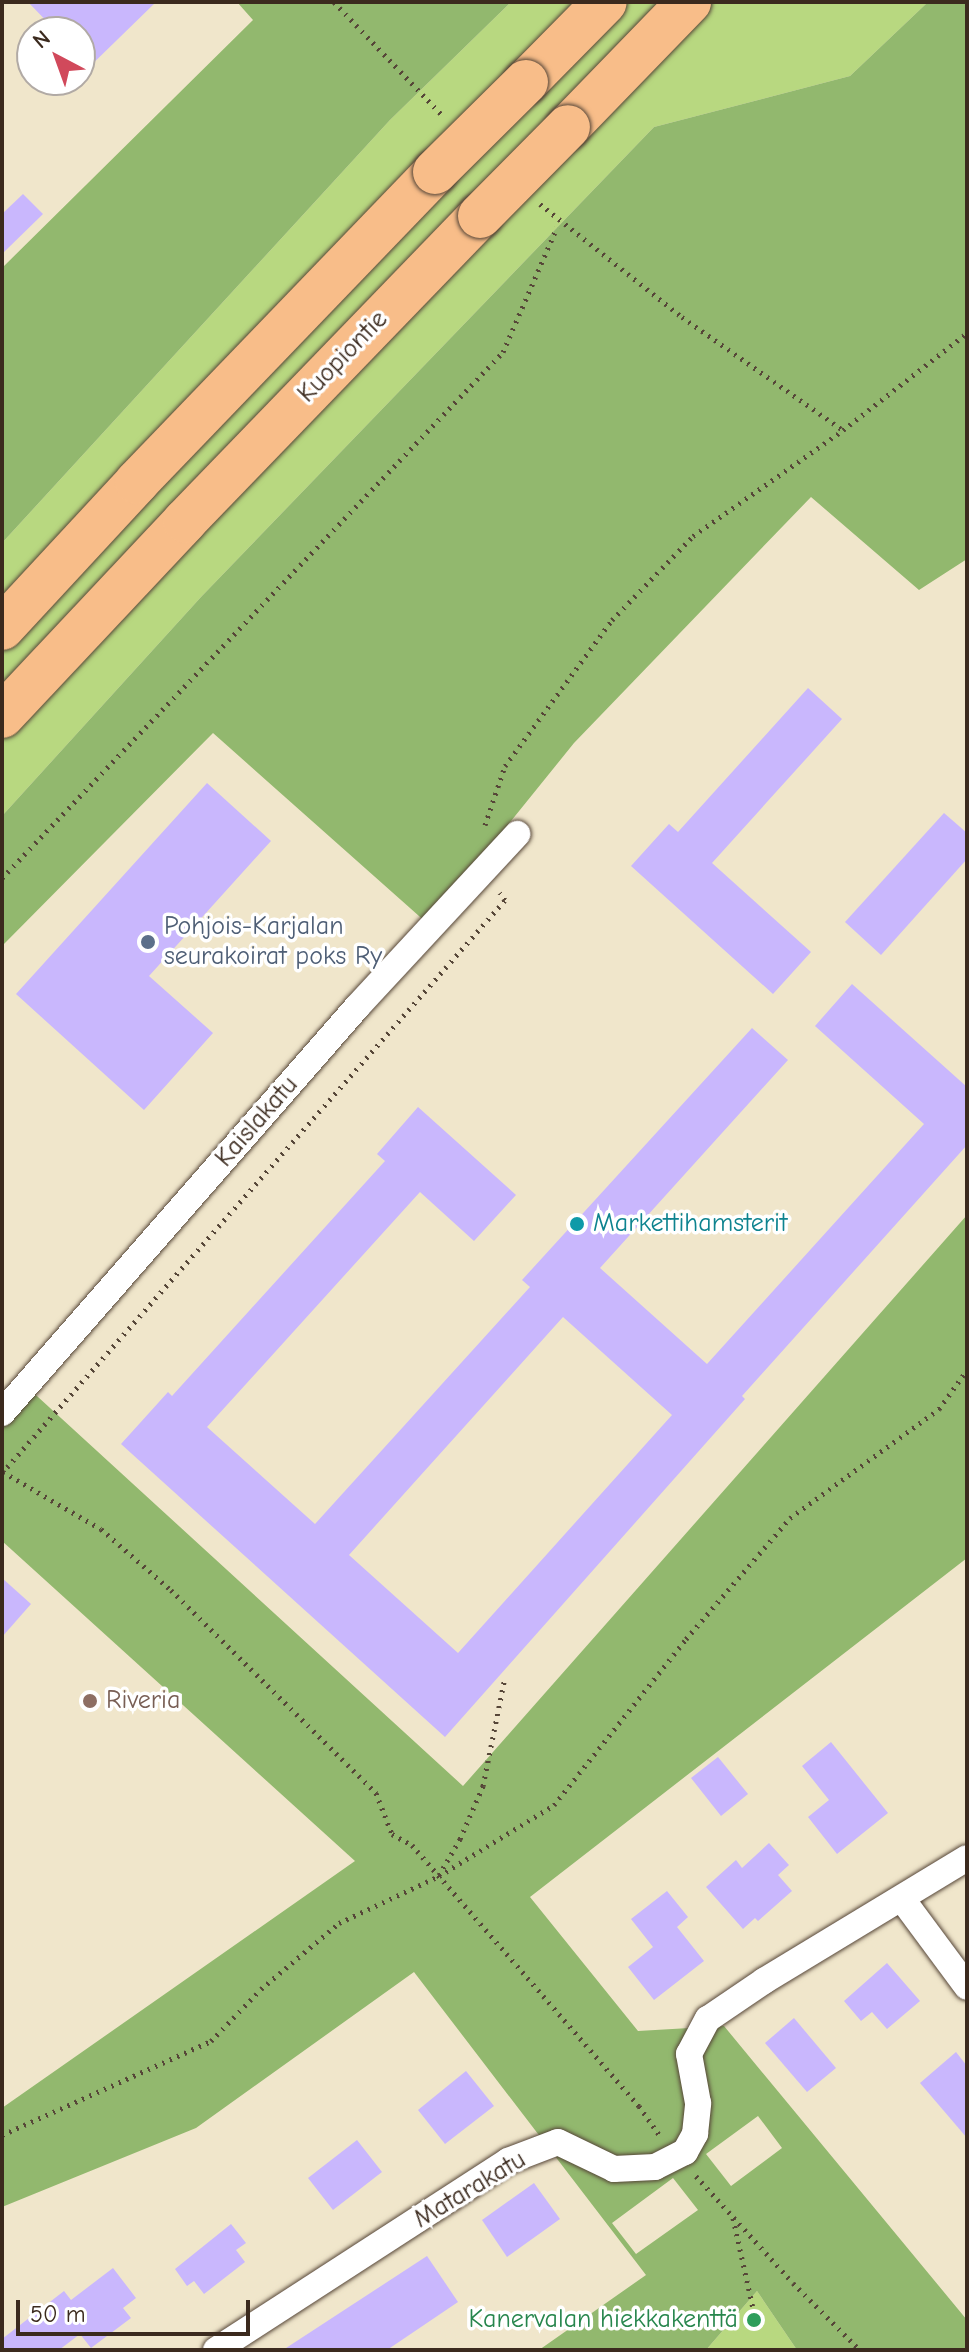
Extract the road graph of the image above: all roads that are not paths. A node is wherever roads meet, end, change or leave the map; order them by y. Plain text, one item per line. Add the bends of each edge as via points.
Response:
1 (605, 2) edge
2 (689, 2) edge
3 (2, 628) edge
4 (2, 716) edge
5 (517, 834) dead end
6 (2, 1413) edge
7 (967, 1858) edge
8 (902, 1899) junction
9 (967, 1987) edge
10 (216, 2350) edge

1 - 3 highway, bridge via 435,172
2 - 4 highway, Kuopiontie, bridge
5 - 6 street, Kaislakatu via 357,1007
7 - 8 street, Matarakatu
8 - 9 street
8 - 10 street, Matarakatu via 708,2019 689,2054 698,2103 695,2134 685,2152 655,2167 614,2169 558,2142 508,2161

